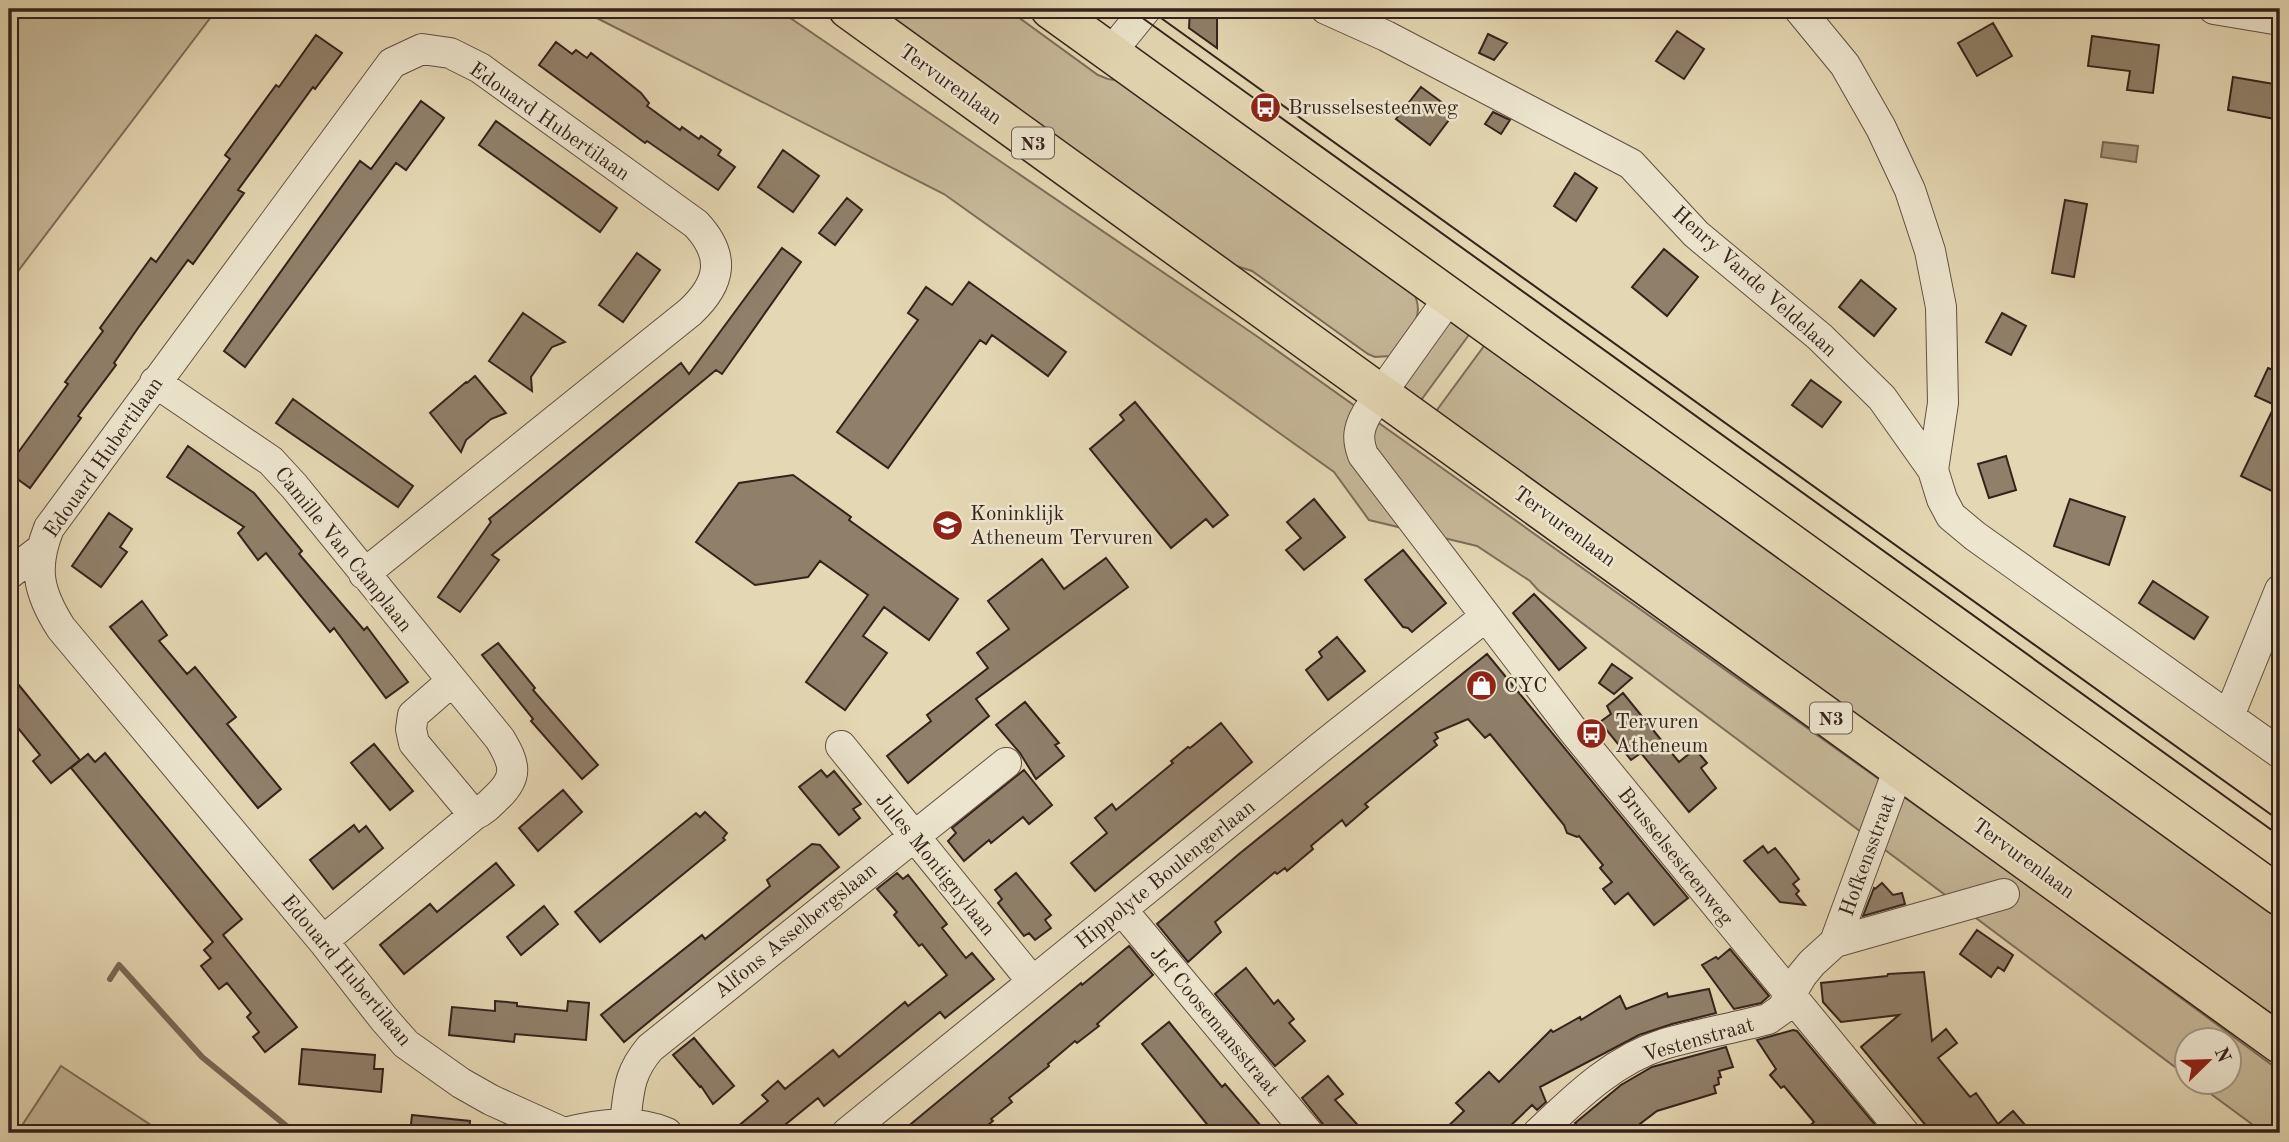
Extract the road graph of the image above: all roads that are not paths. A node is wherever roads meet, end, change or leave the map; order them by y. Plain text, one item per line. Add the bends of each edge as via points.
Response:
1 (848, 9) edge
2 (1050, 9) edge
3 (1146, 9) edge
4 (1326, 9) edge
5 (1799, 9) edge
6 (2214, 9) edge
7 (2280, 20) edge
8 (1111, 52) junction
9 (1449, 298) junction
10 (155, 382) junction
11 (1381, 393) junction
12 (1933, 470) junction
13 (40, 550) junction
14 (9, 574) edge
15 (364, 574) junction
16 (2280, 590) edge
17 (1485, 617) junction
18 (452, 681) junction
19 (2229, 716) junction
20 (841, 746) dead end
21 (2280, 753) edge
22 (1006, 763) dead end
23 (1899, 768) junction
24 (474, 815) junction
25 (913, 836) junction
26 (2004, 894) dead end
27 (2280, 896) edge
28 (1122, 910) junction
29 (323, 941) junction
30 (1835, 942) junction
31 (1032, 981) junction
32 (1790, 997) junction
33 (2280, 1044) edge
34 (625, 1123) junction
35 (564, 1133) edge
36 (667, 1133) edge
37 (847, 1133) edge
38 (1308, 1133) edge
39 (1538, 1133) edge
40 (1904, 1133) edge

1 - 11 main road, Tervurenlaan / N3
2 - 8 main road
3 - 8 street
4 - 12 street, Henry Vande Veldelaan via 1631,164 1696,234 1820,337 1882,398
5 - 12 street via 1845,65 1881,128 1910,190 1930,251 1941,307 1943,403
6 - 7 street
8 - 9 main road
9 - 11 street, Brusselsesteenweg
9 - 27 main road
10 - 13 street, Edouard Hubertilaan via 49,528
10 - 15 street, Camille Van Camplaan via 271,461
10 - 15 street, Edouard Hubertilaan via 391,63 422,49 450,53 480,68 696,224 714,250 717,265 715,281 704,299
11 - 17 street, Brusselsesteenweg via 1359,432 1363,456
11 - 23 main road, Tervurenlaan / N3
12 - 19 street via 1951,516 1975,536
13 - 14 street, Edouard Hubertilaan
13 - 29 street, Edouard Hubertilaan via 42,590 61,628
15 - 18 street, Camille Van Camplaan
16 - 19 street
17 - 28 street, Hippolyte Boulengerlaan
17 - 32 street, Brusselsesteenweg
18 - 24 street, Camille Van Camplaan via 510,756 508,787
18 - 24 street via 413,715 411,729 414,743
19 - 21 street
20 - 25 street, Jules Montignylaan
22 - 25 street, Alfons Asselbergslaan
23 - 30 street, Hofkensstraat
23 - 33 main road, Tervurenlaan / N3
24 - 29 street, Camille Van Camplaan
25 - 31 street, Jules Montignylaan
25 - 34 street, Alfons Asselbergslaan via 650,1048 636,1064
26 - 30 street, Hofkensstraat
28 - 31 street, Hippolyte Boulengerlaan
28 - 38 street, Jef Coosemansstraat
29 - 35 street, Edouard Hubertilaan via 406,1044 471,1088
30 - 32 street, Hofkensstraat via 1802,975
31 - 37 street, Hippolyte Boulengerlaan
32 - 39 street, Vestenstraat via 1768,1019 1663,1045 1632,1058 1589,1085
32 - 40 street, Brusselsesteenweg
34 - 35 street
34 - 36 street

